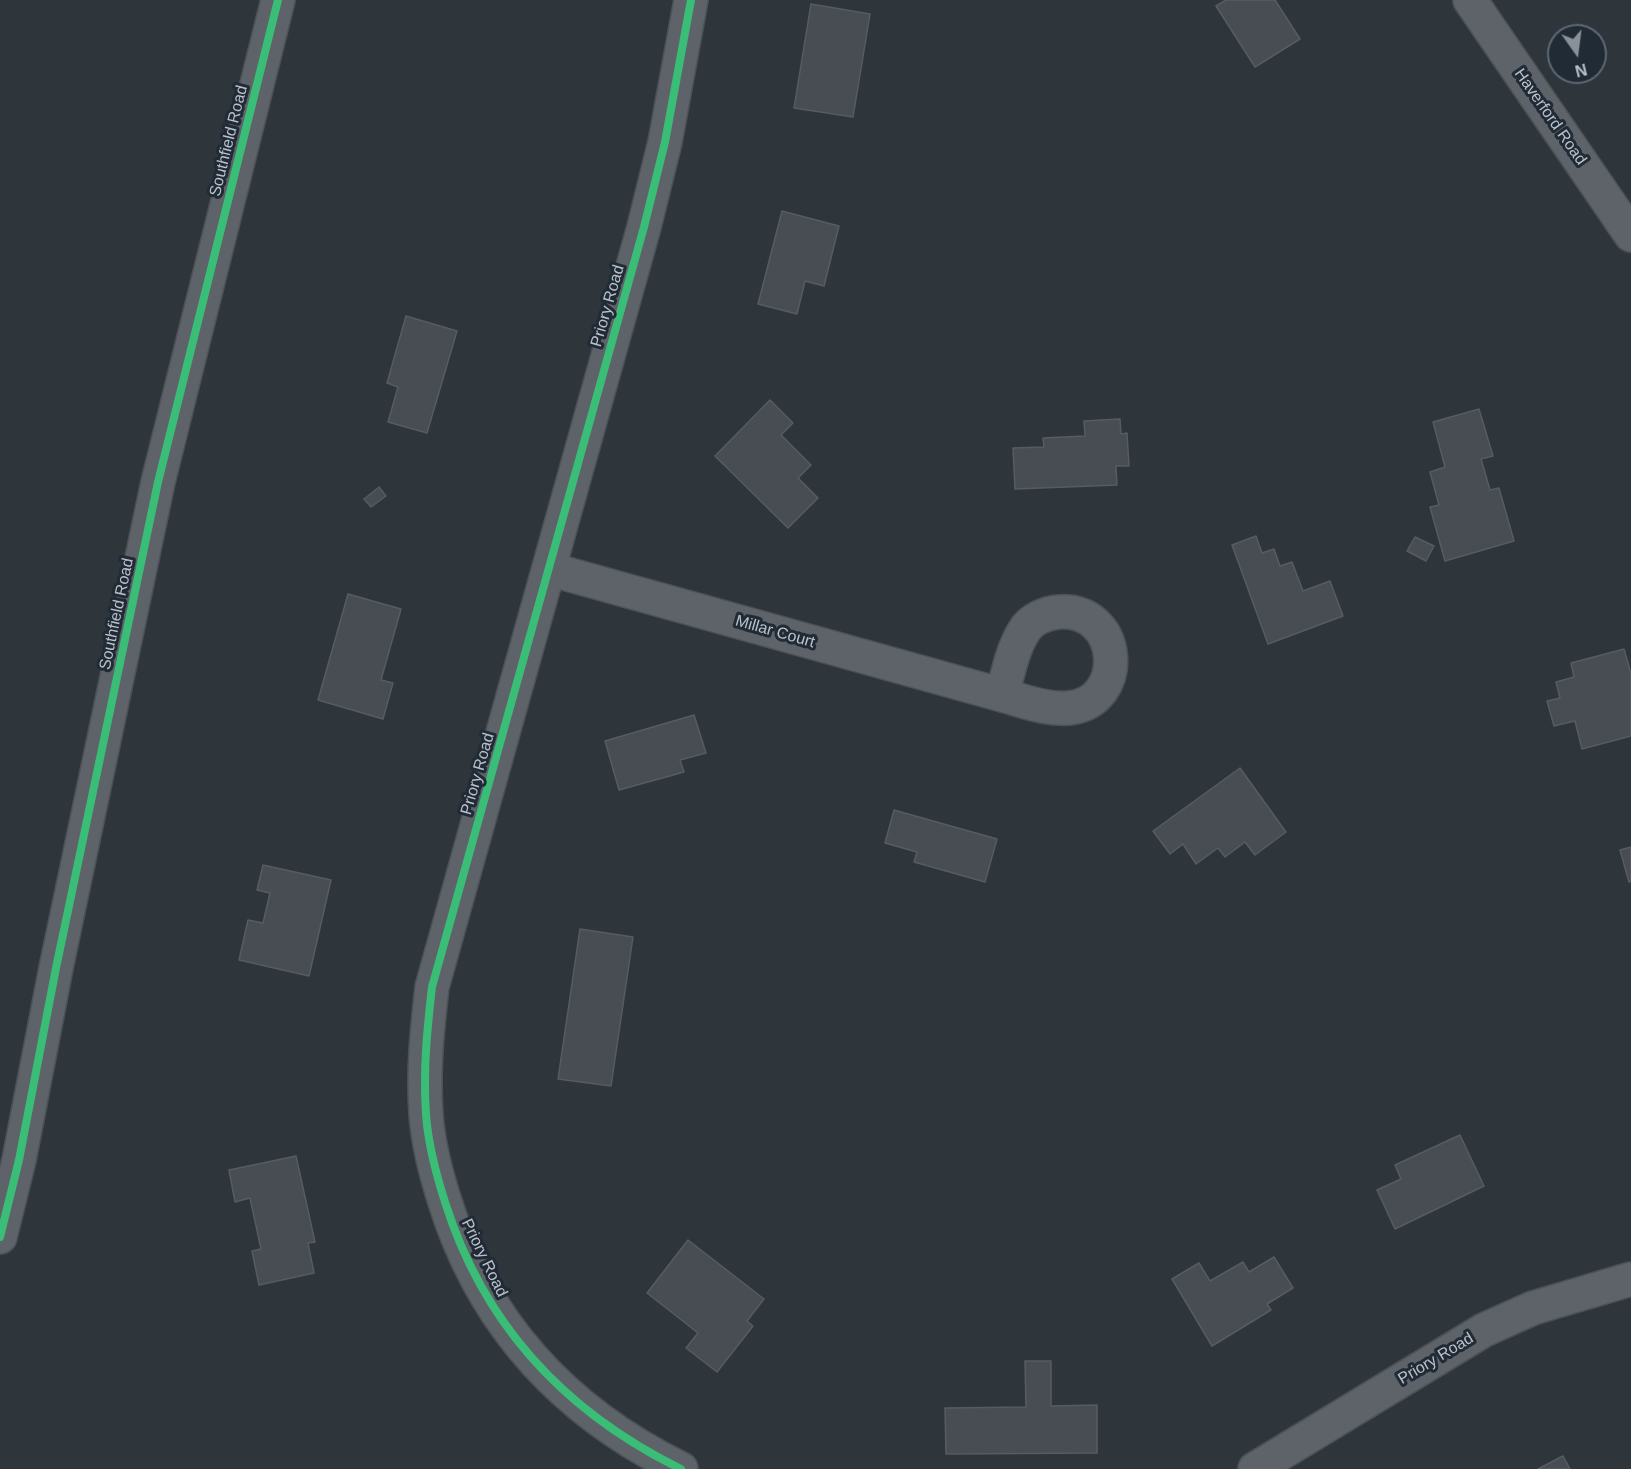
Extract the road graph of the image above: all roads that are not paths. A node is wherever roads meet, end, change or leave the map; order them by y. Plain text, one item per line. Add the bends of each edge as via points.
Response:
1 (278, 0) edge
2 (691, 0) edge
3 (1470, 0) edge
4 (1631, 235) edge
5 (549, 569) junction
6 (1002, 695) dead end
7 (0, 1238) edge
8 (1631, 1279) edge
9 (681, 1469) edge
10 (1255, 1469) edge

1 - 7 street, Southfield Road via 158,482
2 - 5 street, Priory Road via 665,142 644,227
3 - 4 street, Haverford Road
5 - 6 street, Millar Court
5 - 9 street, Priory Road via 432,987 424,1047 426,1116 436,1175 454,1232 480,1287 513,1337 553,1383 600,1422 644,1451
8 - 10 street, Priory Road via 1533,1308 1484,1330

